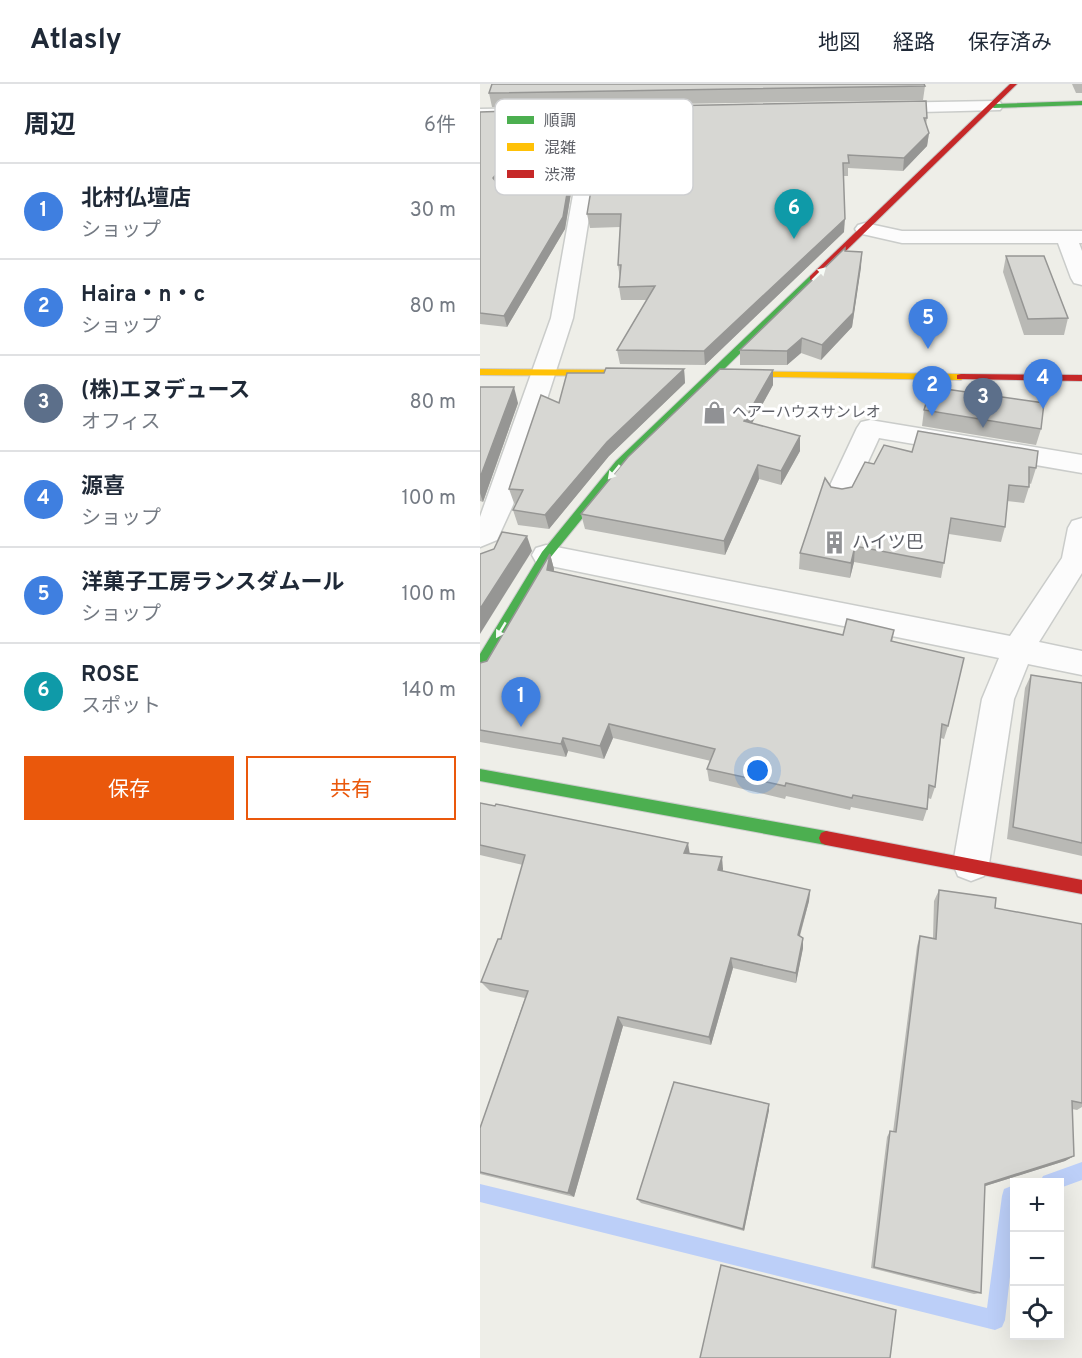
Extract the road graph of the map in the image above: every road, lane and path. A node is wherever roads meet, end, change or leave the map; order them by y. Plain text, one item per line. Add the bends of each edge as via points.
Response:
1 (1014, 84) edge
2 (558, 94) edge
3 (557, 99) edge
4 (1082, 103) edge
5 (994, 106) junction
6 (863, 108) edge
7 (480, 114) edge
8 (495, 114) edge
9 (572, 195) edge
10 (865, 229) junction
11 (1074, 237) edge
12 (1082, 278) edge
13 (480, 372) edge
14 (544, 372) junction
15 (659, 373) edge
16 (694, 374) dead end
17 (717, 374) junction
18 (1082, 378) edge
19 (1082, 464) edge
20 (840, 494) edge
21 (1082, 528) edge
22 (500, 536) edge
23 (551, 548) junction
24 (1018, 648) junction
25 (1082, 663) edge
26 (480, 665) edge
27 (480, 775) edge
28 (971, 864) junction
29 (1082, 887) edge

1 - 5 street
2 - 3 street
4 - 5 street
5 - 6 street
5 - 10 street
7 - 8 street
9 - 14 street via 562,318
10 - 11 street via 902,237
17 -> 10 street
11 - 12 street
13 - 14 street
14 - 15 street
14 - 22 street via 499,506
16 - 17 street
17 - 18 street
17 -> 23 street via 620,464
19 - 20 street via 870,428
21 - 24 street via 1076,559
22 - 23 street
23 - 24 street
23 -> 26 street
24 - 25 street
24 - 28 street via 998,699
27 - 28 street
28 - 29 street

